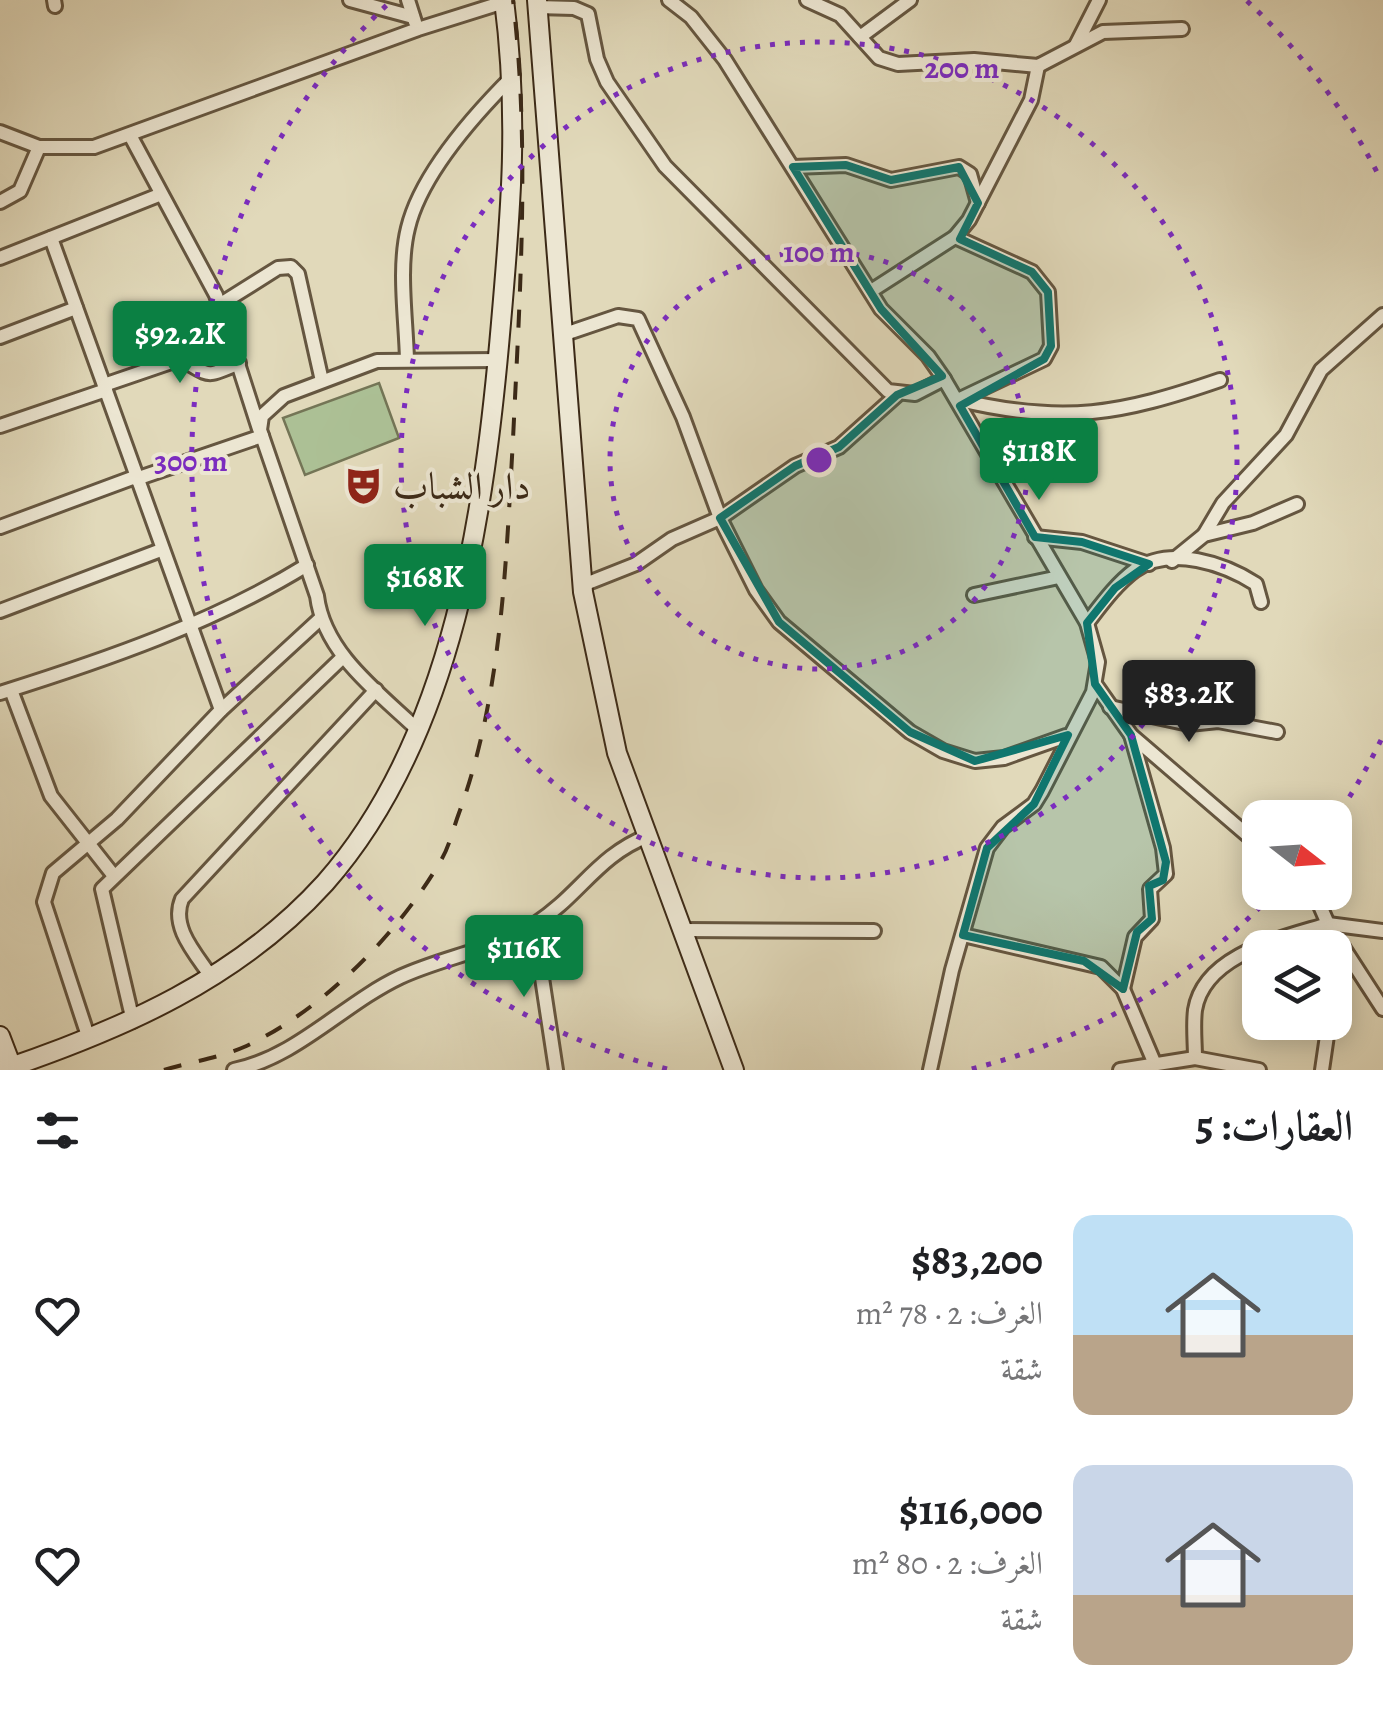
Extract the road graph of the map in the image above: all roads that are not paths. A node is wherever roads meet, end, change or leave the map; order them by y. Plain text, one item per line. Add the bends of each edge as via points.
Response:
1 (350, 0) edge
2 (408, 0) edge
3 (669, 0) edge
4 (807, 0) edge
5 (910, 0) edge
6 (1099, 0) edge
7 (504, 1) edge
8 (537, 3) edge
9 (566, 3) edge
10 (416, 23) junction
11 (1182, 29) dead end
12 (860, 37) junction
13 (1076, 46) junction
14 (1038, 66) junction
15 (513, 76) junction
16 (0, 132) edge
17 (130, 135) junction
18 (39, 147) junction
19 (792, 167) junction
20 (159, 194) junction
21 (0, 202) edge
22 (978, 203) junction
23 (955, 237) junction
24 (51, 238) junction
25 (0, 258) edge
26 (871, 291) junction
27 (220, 305) junction
28 (76, 308) junction
29 (1383, 314) edge
30 (566, 334) junction
31 (0, 337) edge
32 (408, 360) junction
33 (499, 360) junction
34 (239, 363) junction
35 (944, 378) junction
36 (1220, 380) dead end
37 (322, 381) junction
38 (105, 388) junction
39 (897, 395) junction
40 (958, 400) junction
41 (0, 426) edge
42 (261, 433) junction
43 (136, 478) junction
44 (1297, 504) dead end
45 (720, 518) junction
46 (0, 527) edge
47 (1204, 534) junction
48 (1035, 537) junction
49 (161, 550) junction
50 (1172, 561) junction
51 (1150, 564) junction
52 (307, 566) junction
53 (1059, 576) junction
54 (583, 585) junction
55 (974, 595) dead end
56 (1261, 602) dead end
57 (0, 611) edge
58 (320, 620) junction
59 (1086, 623) junction
60 (189, 625) junction
61 (343, 657) junction
62 (1095, 684) junction
63 (376, 690) junction
64 (6, 691) edge
65 (1110, 708) junction
66 (222, 710) junction
67 (418, 730) junction
68 (1277, 732) dead end
69 (1131, 735) junction
70 (1066, 736) junction
71 (1242, 831) edge
72 (648, 836) junction
73 (88, 843) junction
74 (114, 876) junction
75 (1322, 910) edge
76 (534, 924) junction
77 (1328, 924) junction
78 (683, 930) junction
79 (1328, 930) edge
80 (1383, 931) edge
81 (874, 932) dead end
82 (963, 935) junction
83 (212, 978) junction
84 (1124, 989) junction
85 (1383, 1009) edge
86 (133, 1021) junction
87 (0, 1036) edge
88 (89, 1039) junction
89 (1326, 1040) edge
90 (1194, 1058) junction
91 (1154, 1062) junction
92 (9, 1069) edge
93 (234, 1070) edge
94 (556, 1070) edge
95 (734, 1070) edge
96 (930, 1070) edge
97 (1120, 1070) edge
98 (1259, 1070) edge
99 (1322, 1070) edge

1 - 10 street
2 - 10 street
3 - 19 street via 710,38
4 - 12 street via 840,14
5 - 12 street
6 - 13 street
7 - 10 street
7 - 15 street
8 - 9 street
8 - 30 street
9 - 39 street via 588,14 608,82 666,166
10 - 17 street
11 - 13 street via 1103,32
12 - 14 street via 879,58 898,64 974,60
13 - 14 street
14 - 22 street via 1030,100
15 - 32 street via 452,148 408,227
15 - 33 street via 514,209
16 - 18 street
17 - 18 street via 94,147
17 - 20 street
18 - 21 street via 20,191
19 - 22 street via 846,165 891,180 958,167 970,174
19 - 26 street
20 - 24 street
20 - 27 street
22 - 23 street
23 - 26 street
23 - 40 street via 1032,272 1048,292 1051,332 1044,359
24 - 25 street
24 - 28 street
26 - 35 street
27 - 34 street
27 - 37 street via 278,268 291,267
28 - 31 street
28 - 38 street
29 - 47 street via 1320,370 1286,435 1223,502
30 - 45 street via 618,316 638,320 684,417
30 - 54 street
32 - 33 street
32 - 37 street via 377,360
33 - 67 street via 472,552
34 - 38 street via 210,376 180,360
34 - 42 street
35 - 39 street
35 - 40 street
36 - 40 street via 1100,415
37 - 42 street via 270,406
38 - 41 street
38 - 43 street
39 - 45 street via 839,447 795,466
40 - 48 street
42 - 43 street
42 - 52 street
43 - 46 street
43 - 49 street
44 - 47 street
45 - 54 street via 621,572
45 - 70 street via 779,622 910,732 975,761
47 - 50 street
48 - 51 street via 1082,542
48 - 53 street
49 - 57 street
49 - 60 street
50 - 51 street
50 - 56 street via 1226,564 1256,584
51 - 59 street via 1115,588
52 - 58 street
52 - 60 street
53 - 55 street
53 - 59 street
54 - 72 street via 606,712
58 - 61 street
58 - 66 street
59 - 62 street via 1098,662
60 - 64 street
60 - 66 street
61 - 63 street
61 - 74 street
62 - 65 street
62 - 70 street
63 - 67 street
63 - 83 street via 182,899 182,933
64 - 73 street via 51,796
65 - 68 street
65 - 69 street
66 - 73 street
67 - 83 street via 366,830 324,883
69 - 71 street
69 - 84 street via 1166,874 1150,889 1152,920 1136,937
70 - 82 street via 1034,804 987,848
72 - 76 street via 618,847
72 - 78 street
73 - 74 street
73 - 88 street via 53,873 44,902
74 - 86 street via 102,889
75 - 77 street
76 - 93 street via 402,976 272,1058
76 - 94 street
77 - 79 street
77 - 80 street
77 - 85 street
77 - 90 street via 1255,948 1211,980 1195,1009
78 - 81 street
78 - 95 street
82 - 84 street via 1084,961
82 - 96 street
83 - 86 street
84 - 91 street
86 - 88 street
87 - 92 street
88 - 92 street
89 - 99 street
90 - 91 street
90 - 98 street
91 - 97 street

